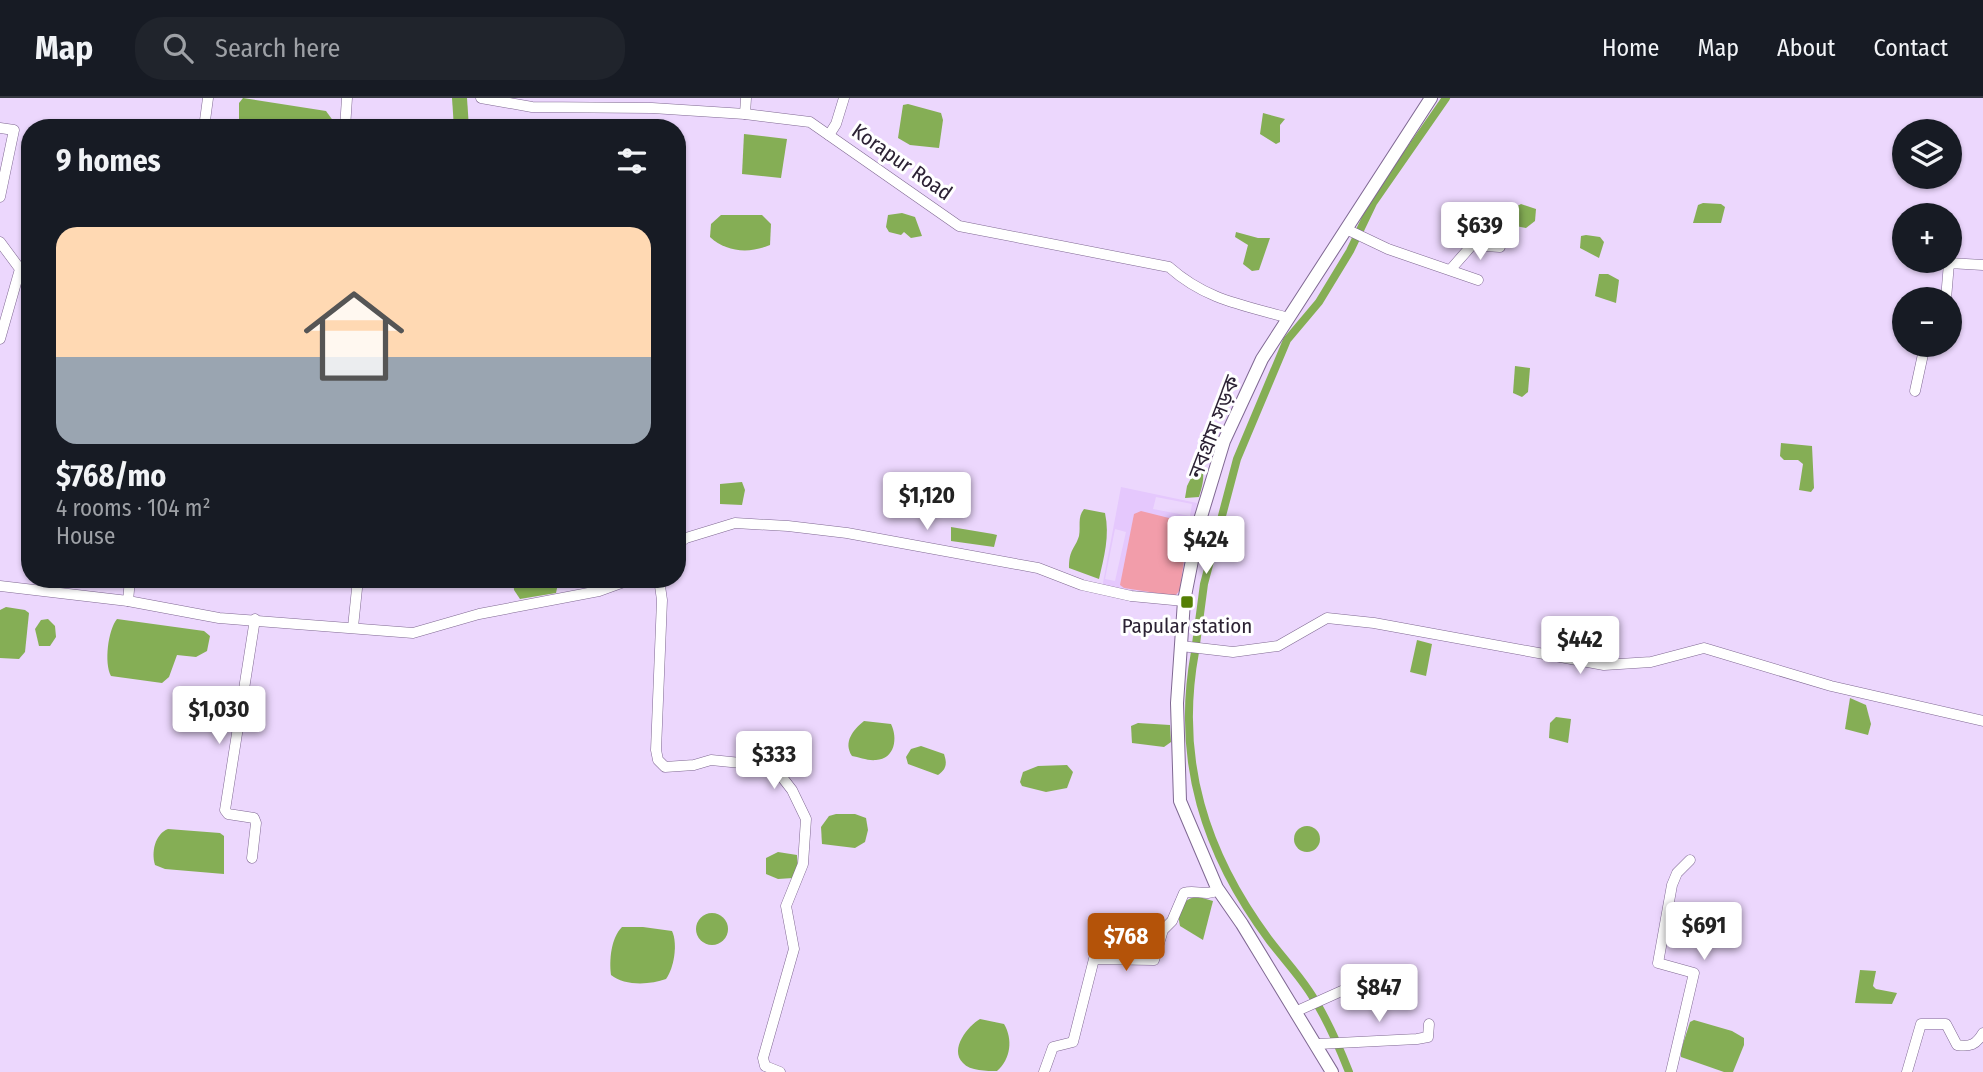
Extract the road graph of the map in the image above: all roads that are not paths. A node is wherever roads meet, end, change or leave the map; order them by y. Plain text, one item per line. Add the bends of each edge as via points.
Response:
1 (208, 98) edge
2 (347, 98) edge
3 (481, 98) edge
4 (746, 98) edge
5 (844, 98) edge
6 (1432, 98) edge
7 (745, 114) junction
8 (205, 119) edge
9 (346, 119) edge
10 (0, 128) edge
11 (830, 135) junction
12 (0, 197) edge
13 (1346, 229) junction
14 (0, 242) edge
15 (1500, 247) dead end
16 (1983, 265) edge
17 (1451, 269) junction
18 (1478, 280) dead end
19 (1947, 287) edge
20 (1289, 318) junction
21 (0, 339) edge
22 (1922, 357) edge
23 (1915, 391) dead end
24 (686, 538) edge
25 (0, 586) edge
26 (129, 588) edge
27 (357, 588) edge
28 (608, 588) edge
29 (660, 588) edge
30 (128, 601) junction
31 (1184, 601) junction
32 (256, 619) junction
33 (353, 627) junction
34 (1181, 646) junction
35 (1983, 721) edge
36 (252, 858) dead end
37 (1690, 860) dead end
38 (1218, 890) junction
39 (1355, 985) dead end
40 (1303, 1009) junction
41 (1429, 1024) dead end
42 (1983, 1033) edge
43 (1318, 1044) junction
44 (780, 1072) edge
45 (1044, 1072) edge
46 (1332, 1072) edge
47 (1671, 1072) edge
48 (1907, 1072) edge

1 - 8 street
2 - 9 street
3 - 7 street, Korapur Road via 532,107
4 - 7 street
5 - 11 street
6 - 13 main road, নবগ্রাম সড়ক
7 - 11 street, Korapur Road via 810,122
10 - 12 street via 14,130
11 - 20 street, Korapur Road via 959,226 1169,267 1209,295
13 - 17 street via 1388,249
13 - 20 main road, নবগ্রাম সড়ক
14 - 21 street via 20,269
15 - 17 street via 1472,245
16 - 19 street via 1949,263
17 - 18 street
20 - 31 main road, নবগ্রাম সড়ক via 1262,359 1224,442 1200,520
22 - 23 street
24 - 31 street via 736,523 847,533 1038,568 1130,596
25 - 30 street
26 - 30 street
27 - 33 street
28 - 33 street via 479,614 413,633
29 - 44 street via 658,760 664,767 711,760 778,772 797,797 806,819 803,864 786,905 794,949 763,1058 765,1066
30 - 32 street via 219,618
31 - 34 main road, নবগ্রাম সড়ক
32 - 33 street
32 - 36 street via 225,810 254,818
34 - 35 street via 1233,652 1278,646 1327,618 1604,665 1651,662 1704,648 1831,686
34 - 38 main road, নবগ্রাম সড়ক via 1177,703 1180,801
37 - 47 street via 1672,885 1658,963 1695,973
38 - 40 main road, নবগ্রাম সড়ক
38 - 45 street via 1184,893 1163,930 1154,960 1094,959 1073,1042 1053,1047
39 - 40 street
40 - 43 main road, নবগ্রাম সড়ক
41 - 43 street via 1428,1037 1417,1039
42 - 48 street via 1968,1046 1956,1045 1946,1024 1921,1024
43 - 46 main road, নবগ্রাম সড়ক

